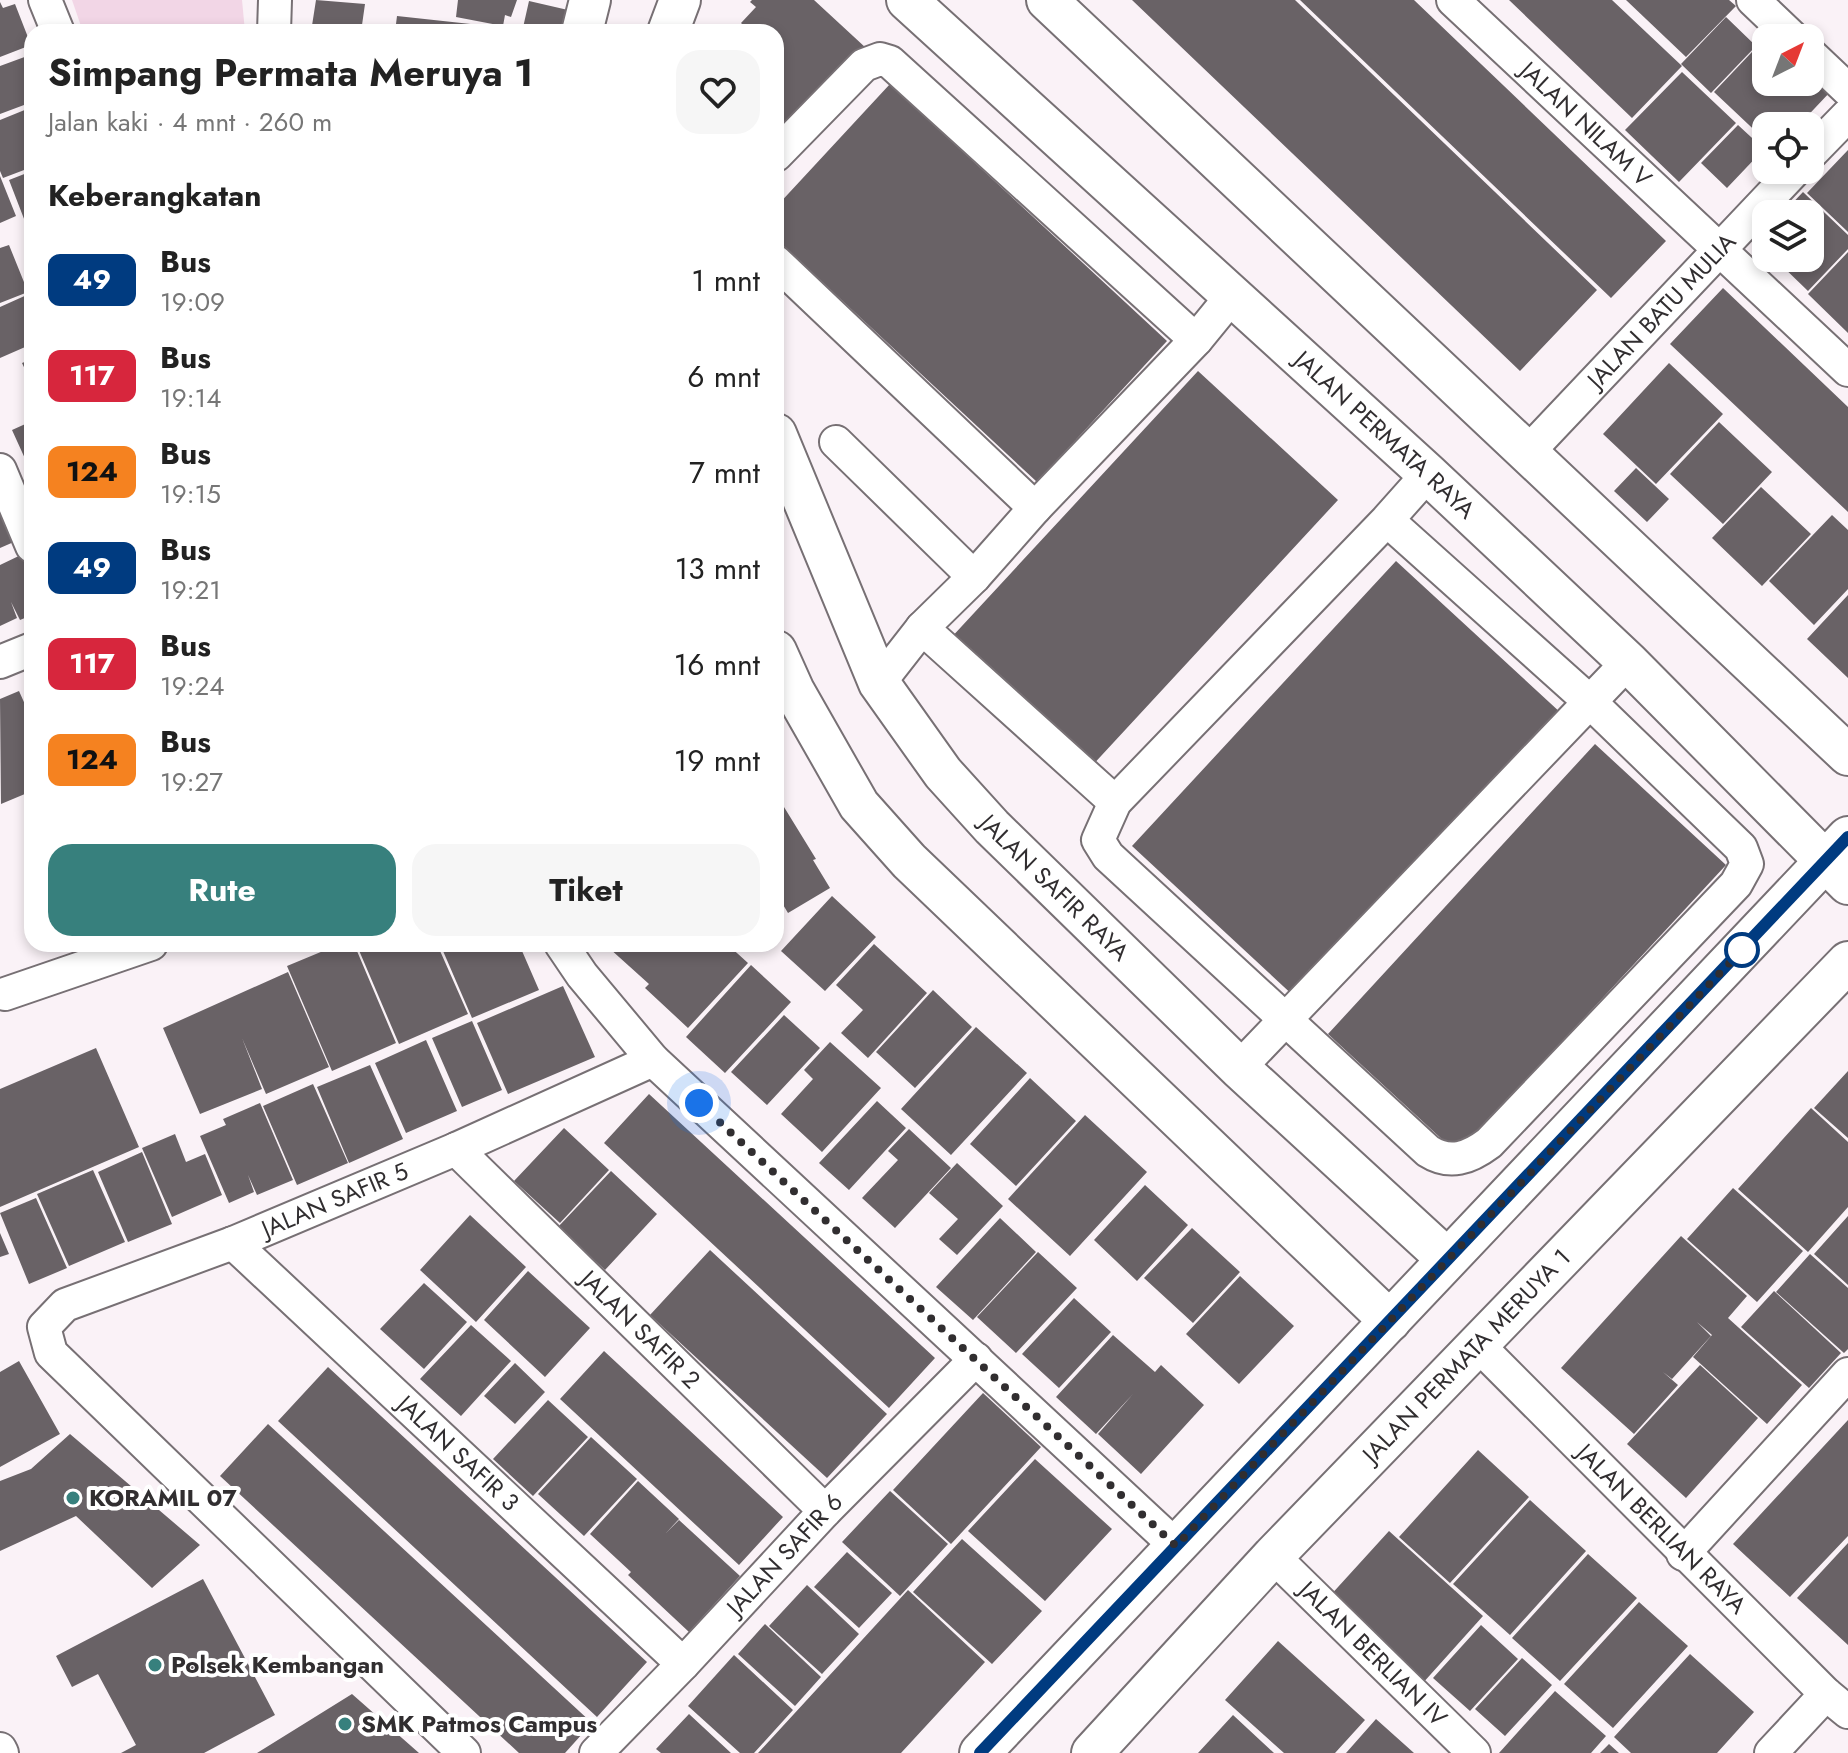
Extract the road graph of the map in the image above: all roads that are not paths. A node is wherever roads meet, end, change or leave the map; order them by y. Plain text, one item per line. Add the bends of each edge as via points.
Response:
1 (45, 0) edge
2 (275, 0) edge
3 (590, 0) edge
4 (680, 0) edge
5 (907, 0) edge
6 (1047, 0) edge
7 (1453, 0) edge
8 (1755, 1) edge
9 (55, 24) edge
10 (274, 24) edge
11 (584, 24) edge
12 (671, 24) edge
13 (1779, 24) edge
14 (1824, 67) edge
15 (1848, 90) edge
16 (1848, 115) edge
17 (1824, 140) edge
18 (784, 147) edge
19 (1782, 184) edge
20 (1720, 248) junction
21 (784, 270) edge
22 (1232, 296) junction
23 (1196, 340) junction
24 (1848, 370) edge
25 (836, 442) dead end
26 (784, 453) edge
27 (1527, 453) junction
28 (0, 470) edge
29 (1428, 474) junction
30 (1035, 508) junction
31 (1387, 520) junction
32 (24, 527) edge
33 (974, 577) junction
34 (922, 628) junction
35 (24, 652) edge
36 (0, 662) edge
37 (1628, 662) junction
38 (879, 683) junction
39 (785, 695) edge
40 (1589, 701) junction
41 (1848, 755) edge
42 (1115, 802) junction
43 (1840, 861) edge
44 (128, 952) edge
45 (566, 952) edge
46 (1848, 962) edge
47 (5, 994) dead end
48 (1286, 1020) junction
49 (653, 1060) junction
50 (1239, 1068) junction
51 (456, 1149) junction
52 (233, 1243) junction
53 (1447, 1259) junction
54 (1390, 1321) junction
55 (1478, 1345) junction
56 (976, 1359) junction
57 (1848, 1374) edge
58 (825, 1511) junction
59 (1176, 1546) junction
60 (1683, 1554) junction
61 (1273, 1556) junction
62 (683, 1664) junction
63 (1842, 1707) edge
64 (464, 1753) edge
65 (596, 1753) edge
66 (980, 1753) edge
67 (1092, 1753) edge
68 (1474, 1753) edge
69 (1771, 1753) edge

1 - 9 street
2 - 10 street
3 - 11 street
4 - 12 street
5 - 22 street, JALAN PERMATA RAYA
6 - 27 street
7 - 20 street, JALAN NILAM V
8 - 13 street
14 - 15 street
16 - 17 street
18 - 23 street via 864,65 880,59 890,62
19 - 20 street, JALAN BATU MULIA
20 - 24 street, JALAN NILAM V
20 - 27 street, JALAN BATU MULIA
21 - 30 street
22 - 23 street
22 - 29 street, JALAN PERMATA RAYA
23 - 30 street
25 - 33 street
26 - 38 street, JALAN SAFIR RAYA
27 - 41 street
28 - 32 street
29 - 31 street
29 - 37 street, JALAN PERMATA RAYA
30 - 33 street
31 - 40 street
31 - 42 street
33 - 34 street
34 - 38 street
34 - 42 street
35 - 36 street
37 - 40 street
37 - 43 street, JALAN PERMATA RAYA
38 - 50 street, JALAN SAFIR RAYA via 943,773 992,827
39 - 54 street via 859,805 909,861
40 - 48 street
40 - 48 street via 1741,848 1747,864 1742,875 1714,907 1472,1155 1449,1160 1428,1151
42 - 48 street via 1098,840 1108,856
43 - 53 street
44 - 47 street
45 - 49 street
46 - 55 street, JALAN PERMATA MERUYA 1
48 - 50 street
49 - 51 street, JALAN SAFIR 5
49 - 56 street
50 - 53 street, JALAN SAFIR RAYA
51 - 52 street, JALAN SAFIR 5
51 - 58 street, JALAN SAFIR 2
52 - 62 street, JALAN SAFIR 3
52 - 64 street, JALAN SAFIR 5 via 62,1307 44,1327 51,1353
53 - 54 street
54 - 59 street
55 - 60 street, JALAN BERLIAN RAYA
55 - 61 street, JALAN PERMATA MERUYA 1
56 - 58 street, JALAN SAFIR 6
56 - 59 street
57 - 60 street
58 - 62 street, JALAN SAFIR 6
59 - 66 street
60 - 63 street, JALAN BERLIAN RAYA
61 - 67 street, JALAN PERMATA MERUYA 1
61 - 68 street, JALAN BERLIAN IV
62 - 65 street, JALAN SAFIR 6
63 - 69 street

